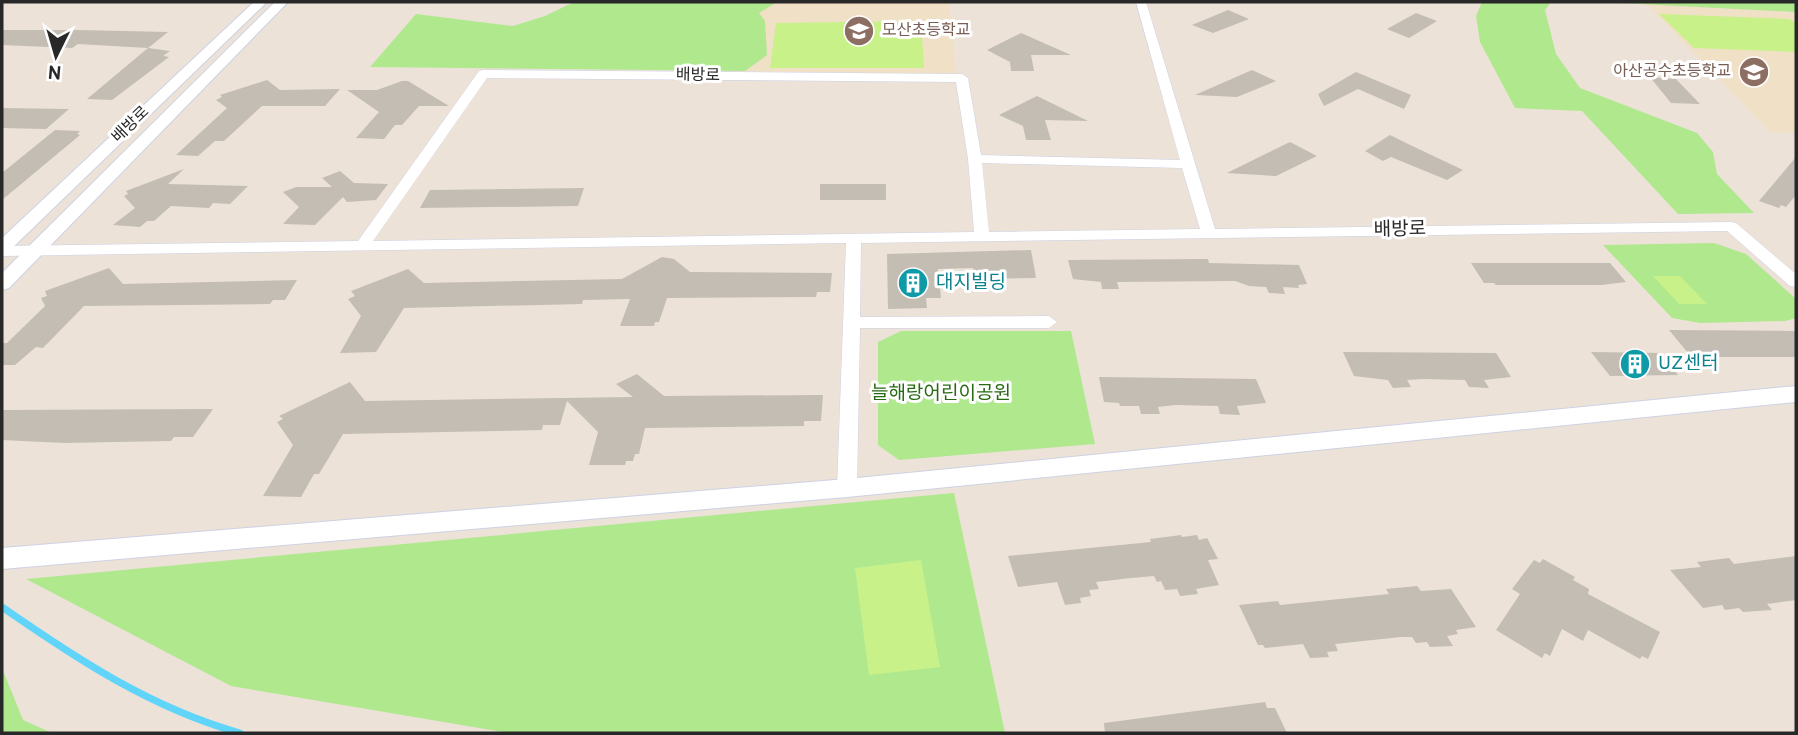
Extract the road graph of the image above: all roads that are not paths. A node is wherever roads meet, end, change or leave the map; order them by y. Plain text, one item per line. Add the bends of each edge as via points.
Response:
1 (261, 2) edge
2 (282, 2) edge
3 (1140, 2) edge
4 (975, 159) junction
5 (1188, 164) junction
6 (1209, 233) junction
7 (982, 237) junction
8 (854, 239) junction
9 (363, 246) junction
10 (2, 249) edge
11 (36, 250) junction
12 (1796, 282) edge
13 (2, 284) edge
14 (1049, 322) dead end
15 (852, 323) junction
16 (1796, 394) edge
17 (847, 488) junction
18 (2, 559) edge

1 - 10 street, 배방로
2 - 11 street, 배방로
3 - 5 street
4 - 5 street
4 - 7 street, 배방로
4 - 9 street, 배방로 via 962,78 483,74
5 - 6 street
6 - 7 street, 배방로
6 - 12 street, 배방로 via 1731,226
7 - 8 street, 배방로
8 - 9 street, 배방로
8 - 15 street
9 - 11 street, 배방로
10 - 11 street, 배방로
11 - 13 street, 배방로
14 - 15 street
15 - 17 street
16 - 17 street
17 - 18 street

